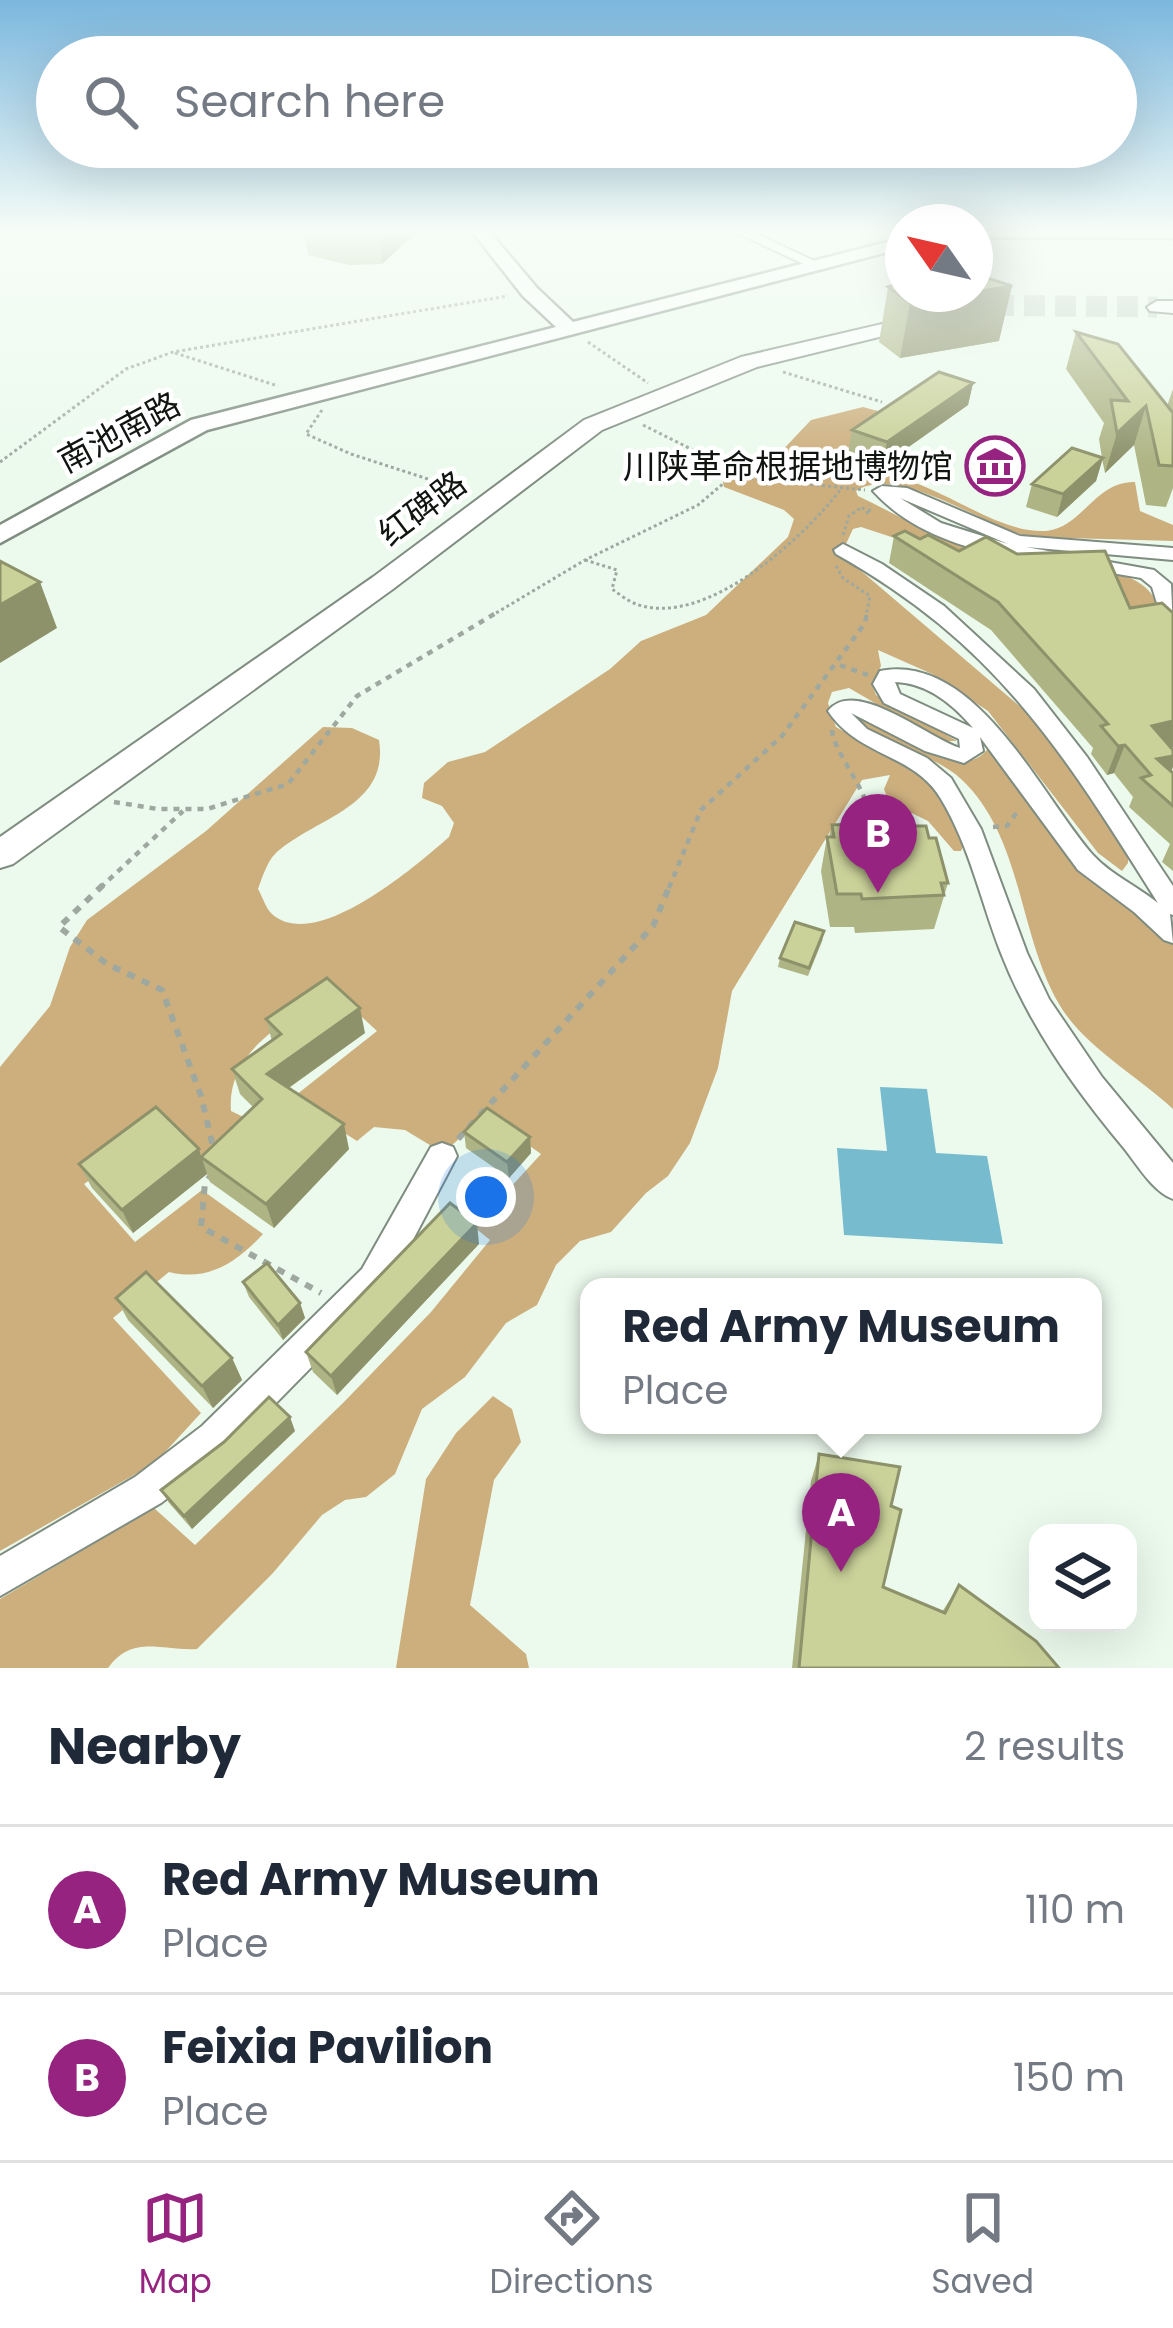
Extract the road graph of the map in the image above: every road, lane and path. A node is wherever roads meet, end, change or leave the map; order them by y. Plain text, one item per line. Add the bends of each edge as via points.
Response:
1 (444, 308) edge
2 (547, 308) edge
3 (648, 308) edge
4 (568, 328) junction
5 (173, 352) junction
6 (748, 362) junction
7 (292, 386) dead end
8 (652, 387) junction
9 (337, 388) junction
10 (882, 402) dead end
11 (618, 412) junction
12 (0, 462) edge
13 (737, 472) junction
14 (840, 490) junction
15 (477, 495) junction
16 (0, 535) edge
17 (843, 550) junction
18 (1173, 554) edge
19 (584, 560) junction
20 (1173, 623) edge
21 (838, 664) junction
22 (885, 680) junction
23 (832, 725) dead end
24 (1034, 796) junction
25 (82, 797) junction
26 (186, 809) junction
27 (969, 828) junction
28 (0, 830) edge
29 (874, 831) edge
30 (0, 855) edge
31 (1173, 907) edge
32 (1173, 933) edge
33 (214, 1149) edge
34 (442, 1156) joint
35 (218, 1166) edge
36 (1173, 1185) edge
37 (346, 1307) junction
38 (0, 1576) edge

1 - 5 path
2 - 4 street
3 - 4 street, 南池南路
4 - 8 path
4 - 9 street, 南池南路
5 - 7 path via 266,386
5 - 12 path via 126,369
6 - 8 main road, 红碑路 via 933,313 790,342
6 - 10 path
6 - 11 main road, 红碑路
8 - 15 main road via 573,425
9 - 15 path via 306,434
9 - 16 street, 南池南路 via 199,425
11 - 13 path
11 - 25 main road, 红碑路
13 - 14 path
13 - 19 path via 698,505
14 - 17 path via 872,495 869,514 862,507 849,515
14 - 19 path via 825,514 756,573 695,602 649,608 623,601 612,590 617,570
15 - 28 main road
17 - 21 path via 833,560 843,578 870,596 865,623
17 - 31 street via 964,630 1008,673 1088,776
18 - 20 street via 1017,541 882,491 975,542 1147,574 1161,584
19 - 26 path via 357,696 288,784
21 - 22 path
21 - 34 path via 782,736 701,810 653,926
22 - 24 street via 911,674 958,701 991,732
22 - 27 street via 892,698 969,734 972,751 948,754 859,706 844,705 843,720 937,775
23 - 29 path
24 - 27 path via 1007,826
24 - 32 street via 1089,867
25 - 26 path
25 - 30 main road, 红碑路
26 - 33 path via 58,927 107,964 162,990
27 - 36 street via 1033,994 1100,1100
34 - 37 street via 374,1280
35 - 37 path via 206,1183 201,1228
37 - 38 street via 215,1439 148,1490

